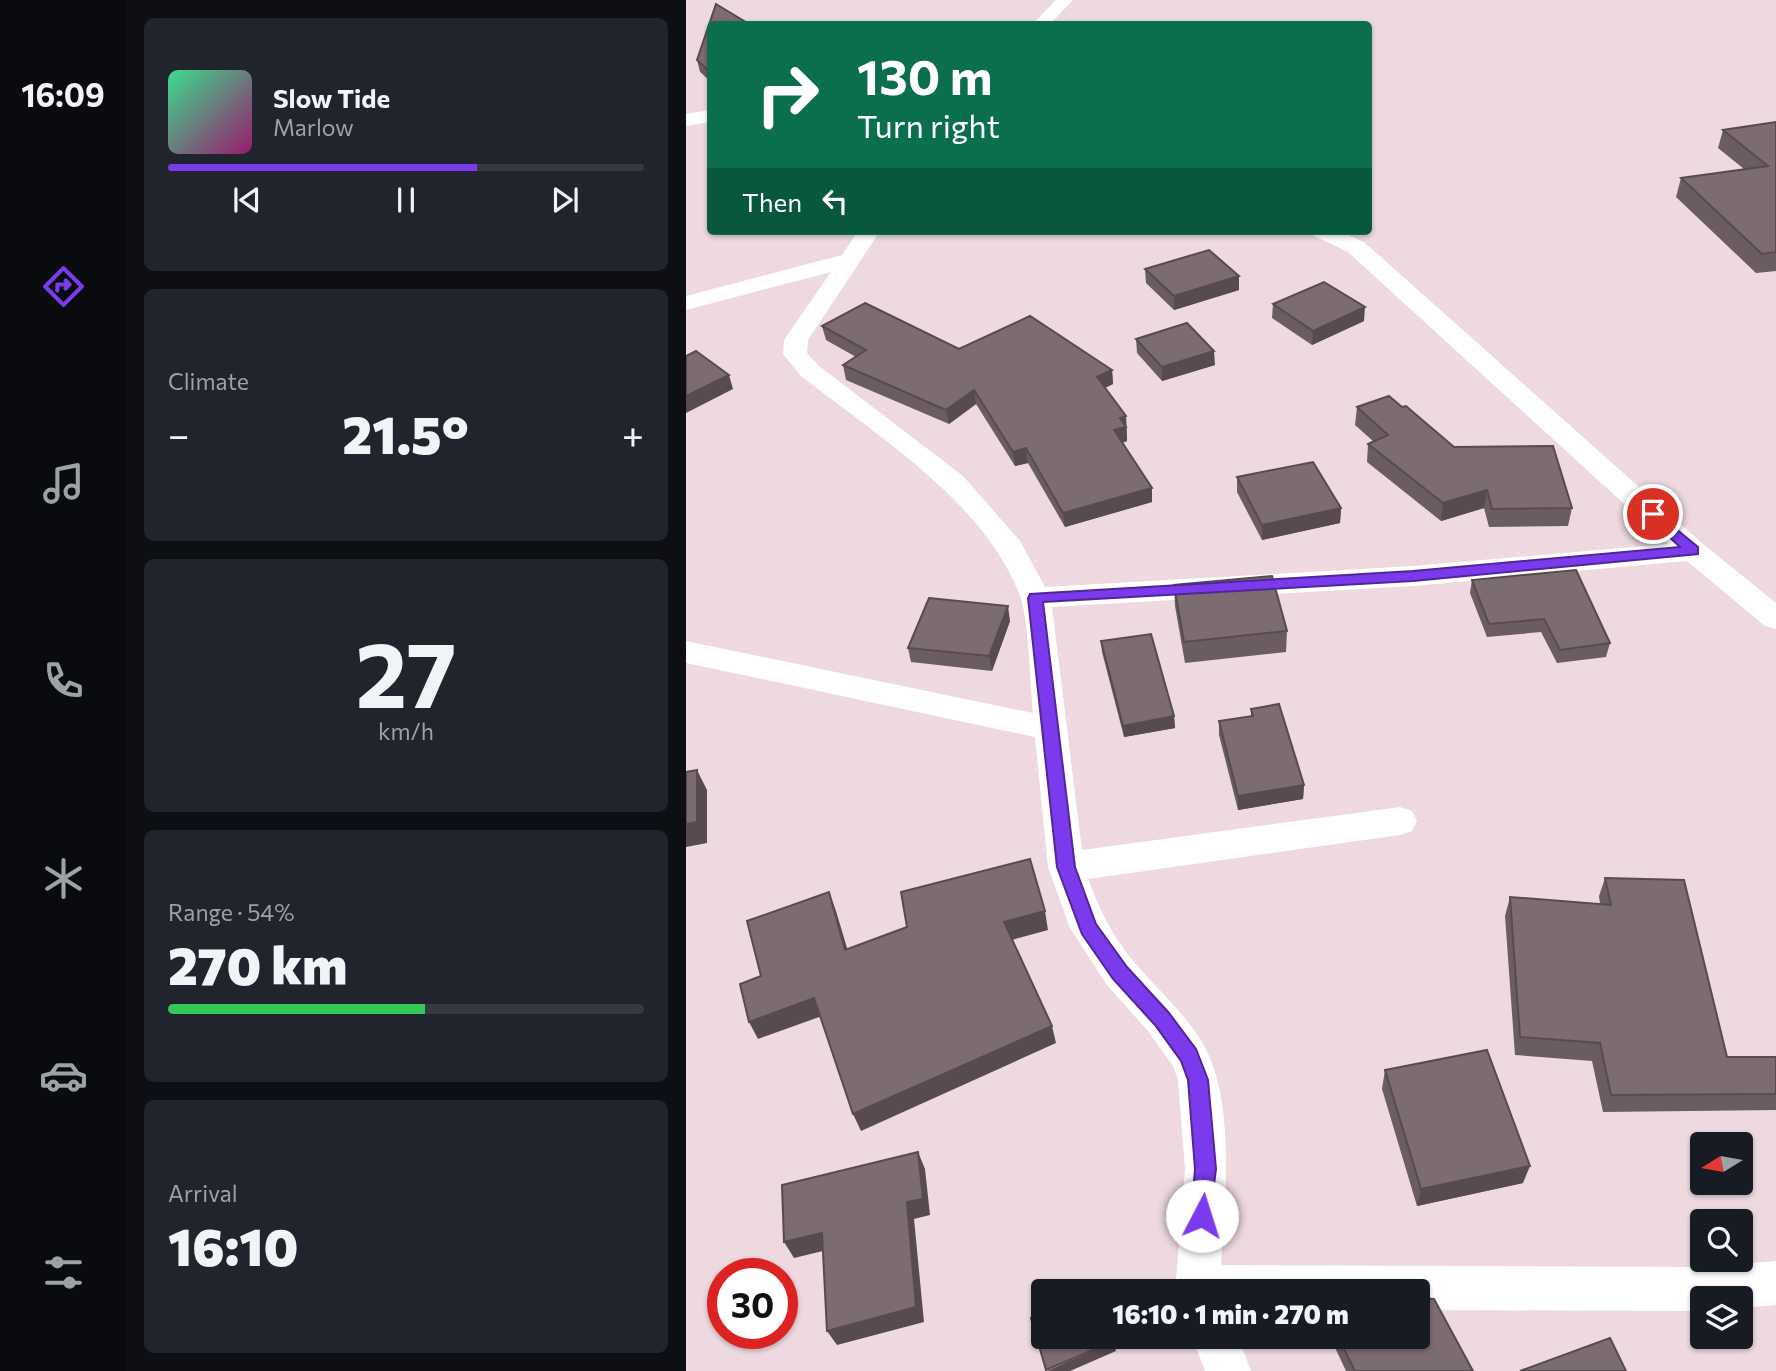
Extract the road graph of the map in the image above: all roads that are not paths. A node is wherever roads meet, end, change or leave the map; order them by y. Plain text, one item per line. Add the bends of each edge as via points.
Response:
1 (1065, 0) edge
2 (1044, 21) edge
3 (707, 116) edge
4 (686, 120) edge
5 (866, 235) edge
6 (1330, 235) edge
7 (849, 260) junction
8 (686, 303) edge
9 (1693, 551) junction
10 (1035, 598) junction
11 (1776, 619) edge
12 (686, 652) edge
13 (1048, 729) junction
14 (1401, 821) dead end
15 (1066, 867) junction
16 (1198, 1279) edge
17 (1776, 1283) edge
18 (1430, 1289) edge
19 (1220, 1349) edge
20 (1228, 1371) edge

1 - 2 street
3 - 4 street
5 - 7 street
6 - 9 street via 1356,247
7 - 8 street
7 - 10 street via 796,340 795,354 810,372 953,482 1010,548
9 - 10 street via 1413,576
9 - 11 street
10 - 13 street
12 - 13 street
13 - 15 street
14 - 15 street
15 - 16 street via 1088,928 1189,1056 1198,1080 1206,1169
17 - 18 street via 1704,1290
19 - 20 street

